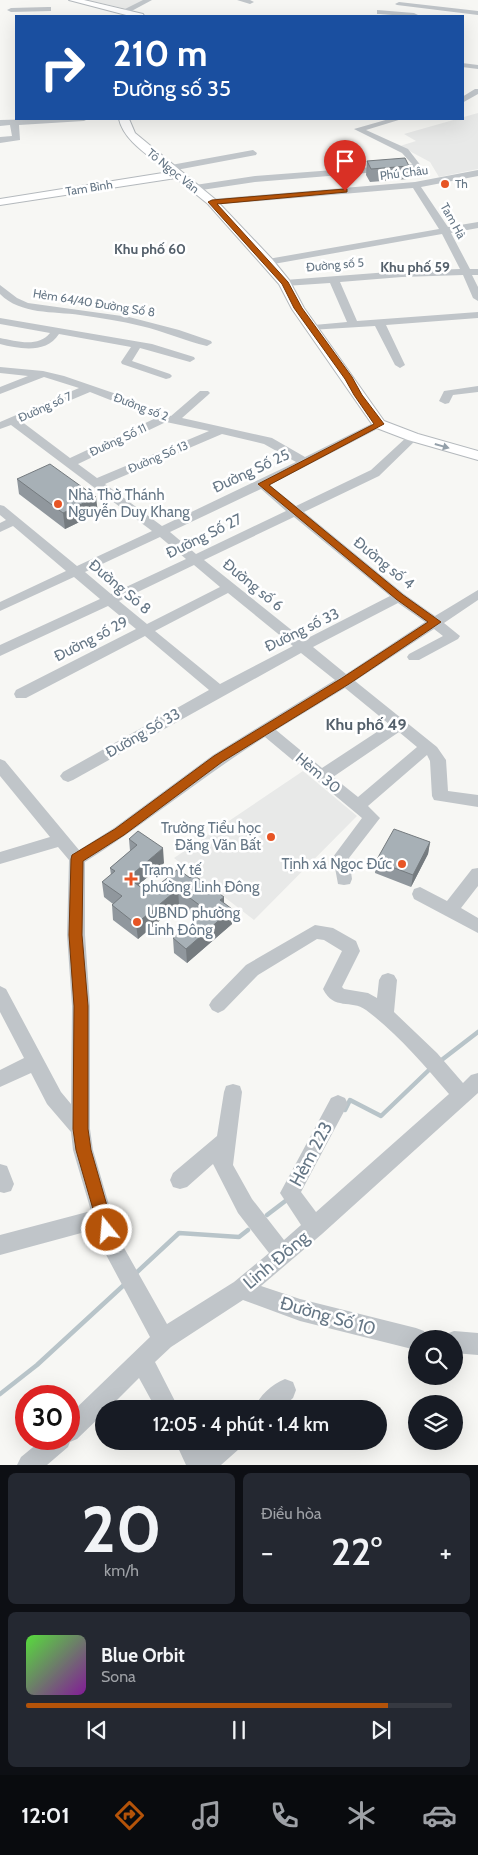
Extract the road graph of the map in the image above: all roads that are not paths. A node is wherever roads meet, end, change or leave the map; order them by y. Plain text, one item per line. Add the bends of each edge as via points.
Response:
1 (38, 0) edge
2 (73, 0) edge
3 (148, 0) edge
4 (240, 0) edge
5 (409, 0) edge
6 (250, 2) dead end
7 (461, 3) dead end
8 (399, 4) dead end
9 (11, 10) dead end
10 (123, 12) junction
11 (380, 12) dead end
12 (459, 12) junction
13 (478, 13) edge
14 (136, 15) edge
15 (412, 15) edge
16 (440, 15) edge
17 (464, 65) edge
18 (478, 67) edge
19 (478, 92) edge
20 (464, 100) edge
21 (42, 120) edge
22 (124, 120) edge
23 (394, 120) edge
24 (14, 122) junction
25 (0, 123) edge
26 (0, 140) edge
27 (253, 152) dead end
28 (417, 166) junction
29 (174, 171) junction
30 (478, 173) edge
31 (319, 174) junction
32 (429, 183) junction
33 (415, 186) junction
34 (195, 188) junction
35 (327, 192) junction
36 (0, 202) edge
37 (212, 202) junction
38 (478, 225) edge
39 (446, 231) junction
40 (268, 262) junction
41 (466, 272) junction
42 (478, 272) edge
43 (334, 279) junction
44 (285, 283) junction
45 (2, 293) edge
46 (478, 298) edge
47 (478, 315) edge
48 (0, 321) edge
49 (379, 323) junction
50 (353, 325) junction
51 (314, 328) junction
52 (56, 331) junction
53 (0, 341) edge
54 (207, 342) dead end
55 (137, 345) junction
56 (190, 359) dead end
57 (400, 365) dead end
58 (0, 370) edge
59 (43, 374) junction
60 (166, 376) dead end
61 (90, 388) junction
62 (478, 390) edge
63 (0, 391) edge
64 (204, 393) dead end
65 (444, 402) dead end
66 (169, 419) junction
67 (6, 424) edge
68 (379, 424) junction
69 (220, 431) junction
70 (413, 437) junction
71 (478, 456) edge
72 (70, 463) junction
73 (306, 463) junction
74 (96, 483) junction
75 (262, 484) junction
76 (0, 509) edge
77 (294, 510) junction
78 (14, 521) junction
79 (0, 528) edge
80 (160, 531) junction
81 (195, 559) junction
82 (76, 572) junction
83 (230, 586) junction
84 (478, 594) edge
85 (400, 597) junction
86 (110, 600) junction
87 (0, 607) edge
88 (435, 622) junction
89 (145, 629) junction
90 (304, 646) junction
91 (0, 651) edge
92 (414, 657) dead end
93 (346, 681) junction
94 (219, 691) junction
95 (20, 694) dead end
96 (399, 724) junction
97 (264, 729) junction
98 (426, 746) junction
99 (0, 765) edge
100 (68, 776) dead end
101 (322, 776) junction
102 (478, 801) edge
103 (358, 806) junction
104 (61, 840) junction
105 (2, 853) edge
106 (77, 859) junction
107 (478, 874) edge
108 (344, 879) dead end
109 (420, 894) dead end
110 (450, 910) junction
111 (478, 926) edge
112 (388, 980) dead end
113 (0, 994) edge
114 (218, 1005) dead end
115 (385, 1015) junction
116 (35, 1062) junction
117 (0, 1079) edge
118 (478, 1081) edge
119 (233, 1092) dead end
120 (462, 1095) junction
121 (338, 1104) dead end
122 (80, 1129) junction
123 (226, 1141) junction
124 (180, 1180) dead end
125 (103, 1217) junction
126 (315, 1227) junction
127 (0, 1244) edge
128 (283, 1256) junction
129 (241, 1289) junction
130 (408, 1337) edge
131 (163, 1339) junction
132 (463, 1343) edge
133 (478, 1344) edge
134 (142, 1361) junction
135 (285, 1390) dead end
136 (163, 1400) edge
137 (274, 1400) edge
138 (80, 1420) edge
139 (47, 1450) edge
140 (190, 1450) edge
141 (220, 1450) edge
142 (29, 1465) edge
143 (198, 1465) edge
144 (203, 1465) edge

1 - 9 street via 48,9
2 - 10 main road
3 - 10 street
4 - 6 street
5 - 7 street
8 - 12 street
10 - 14 main road
11 - 15 street
12 - 13 street
12 - 16 street via 440,12
17 - 18 street
19 - 20 street
21 - 24 street
22 - 29 main road, Tô Ngọc Vân via 131,135
23 - 28 street via 358,129 405,151
24 - 25 street
24 - 26 street via 17,138
27 - 29 street
28 - 31 street
28 - 32 street
29 - 34 main road, Tô Ngọc Vân
29 - 36 main road, Tam Bình
30 - 32 street, Phú Châu
31 - 34 street
31 - 35 street
32 - 33 street, Phú Châu
33 - 35 street, Phú Châu
33 - 39 street, Tam Hà
34 - 37 main road, Tô Ngọc Vân
35 - 37 street, Phú Châu
37 - 40 main road, Tô Ngọc Vân
38 - 39 street
39 - 40 street
39 - 41 street, Tam Hà
40 - 44 main road, Tô Ngọc Vân
41 - 42 street, Đường số 5
41 - 43 street, Đường số 5
41 - 46 street, Tam Hà
43 - 44 street, Đường số 5
43 - 50 street
44 - 51 main road, Tô Ngọc Vân via 298,308
45 - 54 street, Hẻm 64/40 Đường Số 8 via 25,305 155,325
47 - 49 street
48 - 52 street
49 - 50 street
49 - 57 street
50 - 51 street
51 - 68 main road, Tô Ngọc Vân
52 - 53 street via 46,342 31,346
52 - 55 street
55 - 56 street
55 - 60 street via 126,362
58 - 59 street, Đường số 2
59 - 61 street, Đường số 2
59 - 63 street
61 - 66 street, Đường số 2
61 - 67 street, Đường số 7
62 - 65 street via 448,393
64 - 66 street, Đường Số 11
66 - 69 street, Đường số 2
66 - 72 street, Đường Số 11
67 - 72 street, Đường số 6
68 - 70 main road
68 - 73 street, Đường Số 25
69 - 73 street, Đường số 2 via 268,441
69 - 74 street, Đường Số 13
70 -> 71 main road
70 - 77 street, Đường Số 27 via 374,473
72 - 74 street, Đường số 6
73 - 75 street, Đường Số 25
74 - 80 street, Đường số 6
75 - 77 street, Đường số 4
75 - 80 street, Đường Số 25
76 - 78 street, Đường Só 8
77 - 81 street, Đường Số 27
77 - 85 street, Đường số 4
78 - 79 street
78 - 82 street, Đường Só 8
80 - 81 street, Đường số 6
80 - 82 street, Đường Số 25
81 - 83 street, Đường số 6
81 - 86 street, Đường Số 27
82 - 86 street, Đường Só 8
82 - 87 street, Đường Số 25
83 - 89 street, Đường số 29
83 - 90 street, Đường số 6
84 - 88 street
85 - 88 street, Đường số 4
85 - 90 street, Đường số 33
86 - 89 street, Đường Só 8
86 - 91 street, Đường Số 27
88 - 92 street, Đường số 4 via 453,636
88 - 93 street
89 - 94 street, Đường Só 8
89 - 95 street, Đường số 29
90 - 93 street, Đường số 6
90 - 94 street, Đường số 33
93 - 96 street, Đường số 6
93 - 97 street
94 - 100 street, Đường Số 33
96 - 98 street, Đường số 6
96 - 101 street
97 - 101 street, Hẻm 30
97 - 106 street
98 - 102 street, Đường số 6 via 438,760 440,796
98 - 103 street
99 - 104 street
101 - 103 street, Hẻm 30
103 - 108 street, Hẻm 30 via 372,818 341,856
104 - 105 street
104 - 106 street
106 - 122 street
107 - 110 street
109 - 110 street
110 - 111 street
112 - 115 street
113 - 116 street
114 - 115 street via 252,970 315,932 327,933 350,946 351,951 332,990 339,996 368,1001
115 - 120 street
116 - 117 street
116 - 122 street via 54,1098
118 - 120 street, Linh Đông
119 - 123 street
120 - 126 street, Linh Đông
121 - 126 street, Hẻm 223 via 293,1197
122 - 125 street
123 - 124 street
123 - 128 street via 223,1166 244,1206
125 - 127 street
125 - 131 street via 110,1242
126 - 128 street, Linh Đông
128 - 129 street, Linh Đông
129 - 130 street, Đường Số 10 via 300,1310
129 - 131 street, Linh Đông
131 - 134 street, Linh Đông
132 - 133 street
134 - 136 street
134 - 138 street, Linh Đông
135 - 137 street
139 - 142 street
140 - 143 street
141 - 144 street

